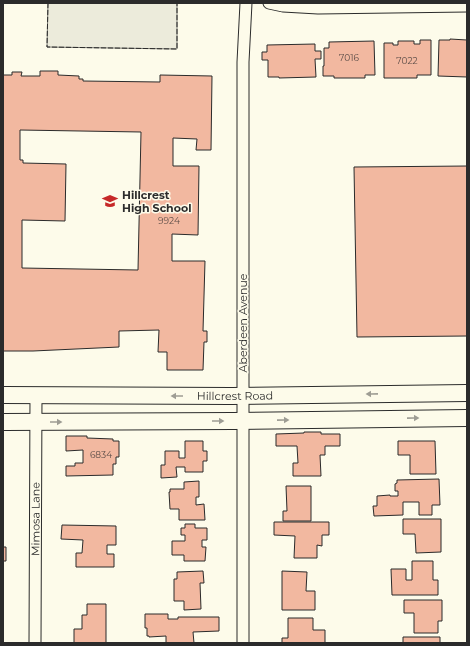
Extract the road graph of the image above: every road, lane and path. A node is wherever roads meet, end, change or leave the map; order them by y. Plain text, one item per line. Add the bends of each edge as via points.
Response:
1 (246, 3) edge
2 (269, 3) edge
3 (467, 6) edge
4 (467, 393) edge
5 (3, 395) edge
6 (36, 395) junction
7 (244, 396) junction
8 (467, 418) edge
9 (244, 421) junction
10 (3, 422) edge
11 (36, 422) junction
12 (35, 643) edge
13 (243, 643) edge

1 - 7 street, Aberdeen Avenue via 243,62
2 - 3 street via 318,8
4 -> 7 main road, Hillcrest Road
5 - 6 main road, Hillcrest Road
7 -> 6 main road, Hillcrest Road
6 - 11 street, Mimosa Lane
7 - 9 street, Aberdeen Avenue
9 -> 8 main road
11 -> 9 main road
9 - 13 street, Aberdeen Avenue
10 - 11 main road
11 - 12 street, Mimosa Lane

